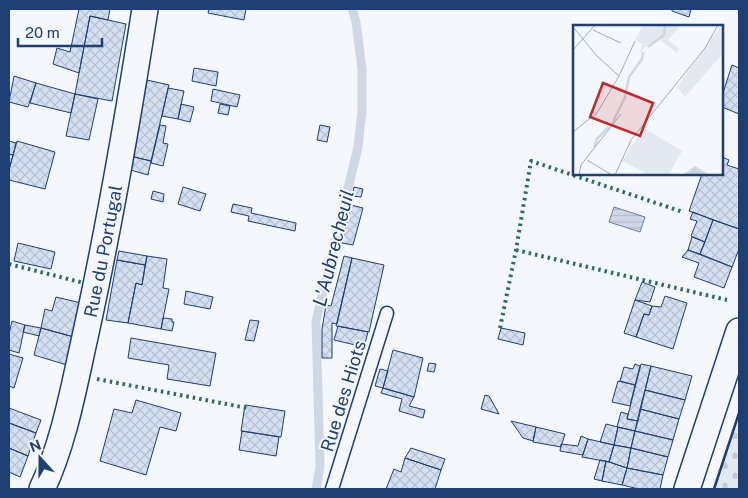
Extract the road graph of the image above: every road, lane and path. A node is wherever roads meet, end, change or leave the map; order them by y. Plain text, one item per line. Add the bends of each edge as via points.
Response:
1 (144, 9) edge
2 (387, 313) dead end
3 (739, 331) edge
4 (42, 489) edge
5 (332, 489) edge
6 (687, 489) edge

1 - 4 street, Rue du Portugal via 96,287 66,421
2 - 5 lane, Rue des Hiots
3 - 6 street

